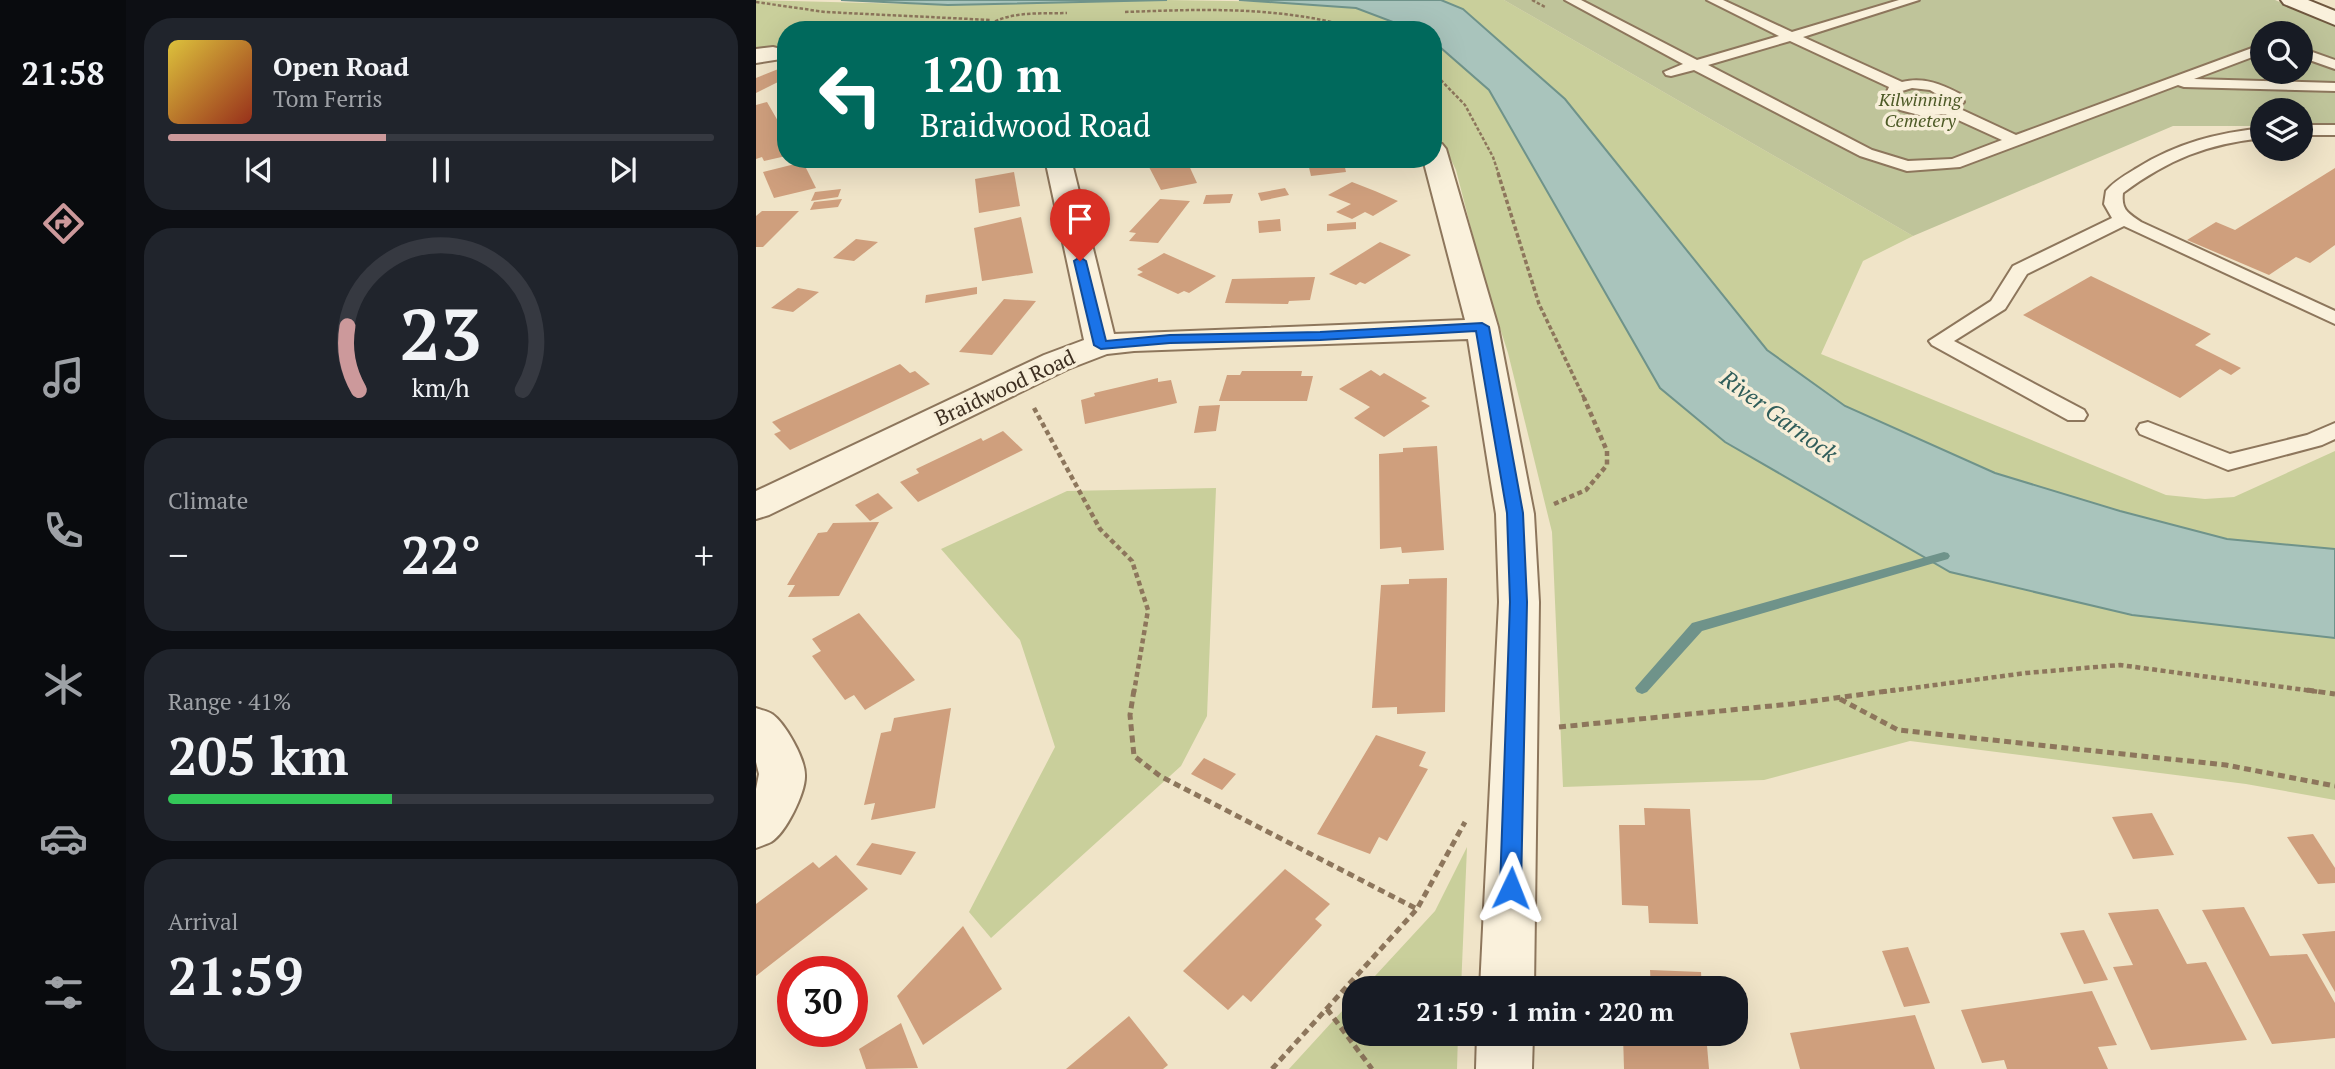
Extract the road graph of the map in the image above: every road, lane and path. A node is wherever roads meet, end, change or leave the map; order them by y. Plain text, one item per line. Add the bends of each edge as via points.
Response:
1 (1571, 0) edge
2 (1713, 0) edge
3 (1913, 0) edge
4 (2291, 0) edge
5 (756, 2) edge
6 (1125, 12) dead end
7 (1073, 13) dead end
8 (2335, 19) edge
9 (991, 20) joint
10 (1332, 21) edge
11 (1792, 37) junction
12 (2250, 53) edge
13 (2313, 57) edge
14 (1695, 65) junction
15 (2335, 65) edge
16 (1671, 72) dead end
17 (1442, 81) edge
18 (2173, 82) junction
19 (1900, 87) junction
20 (2335, 87) edge
21 (1947, 109) junction
22 (2313, 130) edge
23 (2335, 130) edge
24 (2250, 135) edge
25 (2016, 141) junction
26 (1060, 168) edge
27 (1438, 168) edge
28 (2125, 219) junction
29 (2335, 318) edge
30 (1482, 327) junction
31 (1101, 345) junction
32 (1019, 379) junction
33 (2076, 415) dead end
34 (2148, 429) dead end
35 (2335, 430) edge
36 (756, 506) edge
37 (1515, 513) junction
38 (2335, 694) edge
39 (1838, 698) junction
40 (756, 727) edge
41 (1516, 731) junction
42 (2335, 786) edge
43 (1514, 787) junction
44 (756, 826) edge
45 (1417, 909) junction
46 (1507, 976) edge
47 (1326, 1009) junction
48 (1505, 1046) edge
49 (1272, 1069) edge
50 (1372, 1069) edge
51 (1504, 1069) edge

1 - 14 lane
2 - 11 lane
3 - 11 lane
4 - 8 street
5 - 9 path via 825,12
6 - 10 path via 1275,11
7 - 9 path
11 - 14 lane
11 - 19 lane
12 - 18 lane
13 - 15 lane
14 - 16 lane
14 - 25 lane via 1866,153 1895,163 1954,164
17 - 37 path via 1465,105 1493,157 1539,304 1607,451 1608,465 1586,490 1561,502
18 - 20 lane
18 - 25 lane
19 - 21 lane via 1892,96 1901,104 1929,111
19 - 21 lane via 1922,84 1943,89 1955,97 1956,102
21 - 25 lane
22 - 23 lane
24 - 28 lane via 2193,146 2115,191 2113,204
26 - 31 street
27 - 30 street
28 - 29 lane
28 - 33 lane via 2020,270 1998,305 1939,341
30 - 31 street, Braidwood Road
30 - 37 street
31 - 32 street, Braidwood Road
32 - 36 street, Braidwood Road
32 - 45 path via 1100,529 1132,561 1148,610 1130,715 1135,756 1160,776
34 - 35 lane via 2228,462 2314,440
37 - 41 street via 1519,602
38 - 39 path via 2120,665
39 - 41 path
39 - 42 path via 1898,730 2226,765
40 - 44 street via 781,765 780,789
41 - 43 street
43 - 45 path via 1466,821
43 - 46 street
45 - 47 path
47 - 49 path
47 - 50 path
48 - 51 street

